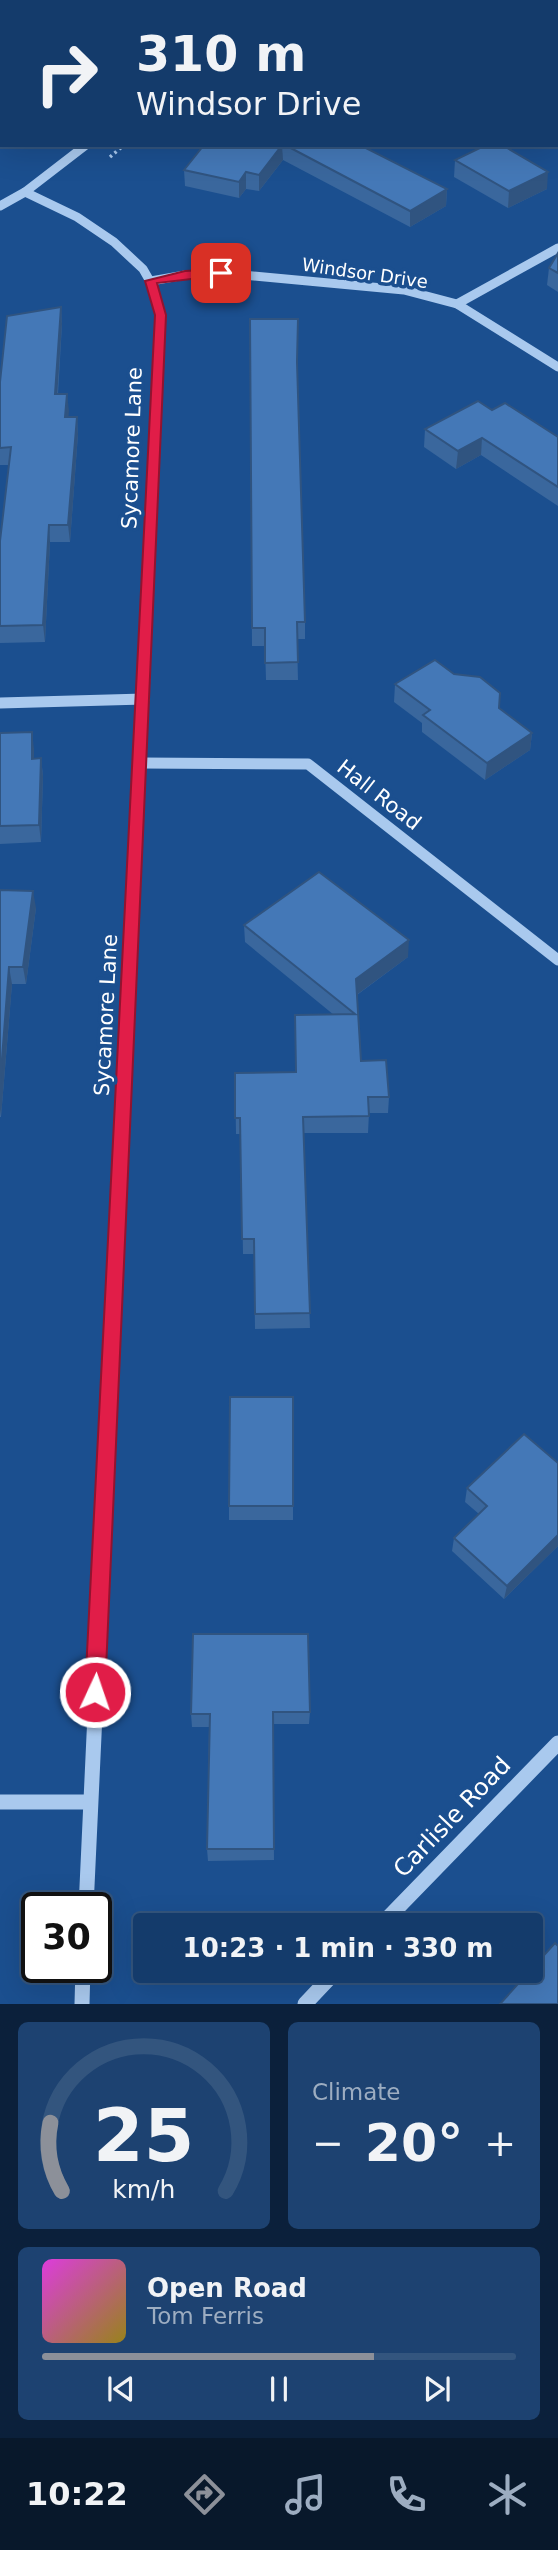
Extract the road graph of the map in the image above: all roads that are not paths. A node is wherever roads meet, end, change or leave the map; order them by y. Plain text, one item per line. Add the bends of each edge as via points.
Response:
1 (83, 147) edge
2 (25, 192) junction
3 (0, 206) edge
4 (558, 248) edge
5 (151, 281) junction
6 (457, 304) junction
7 (558, 367) edge
8 (144, 699) junction
9 (0, 703) edge
10 (141, 763) junction
11 (558, 960) edge
12 (558, 1744) edge
13 (89, 1801) junction
14 (0, 1802) edge
15 (86, 1892) edge
16 (393, 1913) edge
17 (83, 1983) edge
18 (324, 1983) edge
19 (82, 2004) edge
20 (304, 2004) edge

1 - 2 street
2 - 3 street
2 - 5 street, Sycamore Lane via 70,212 101,233
4 - 6 street
5 - 6 street, Windsor Drive via 185,275 263,275 404,290
5 - 8 street, Sycamore Lane via 160,315
6 - 7 street, Windsor Drive
8 - 9 street
8 - 10 street, Sycamore Lane
10 - 11 street, Hall Road via 308,764
10 - 13 street, Sycamore Lane
12 - 16 street, Carlisle Road
13 - 14 street
13 - 15 street, Sycamore Lane
17 - 19 street
18 - 20 street

